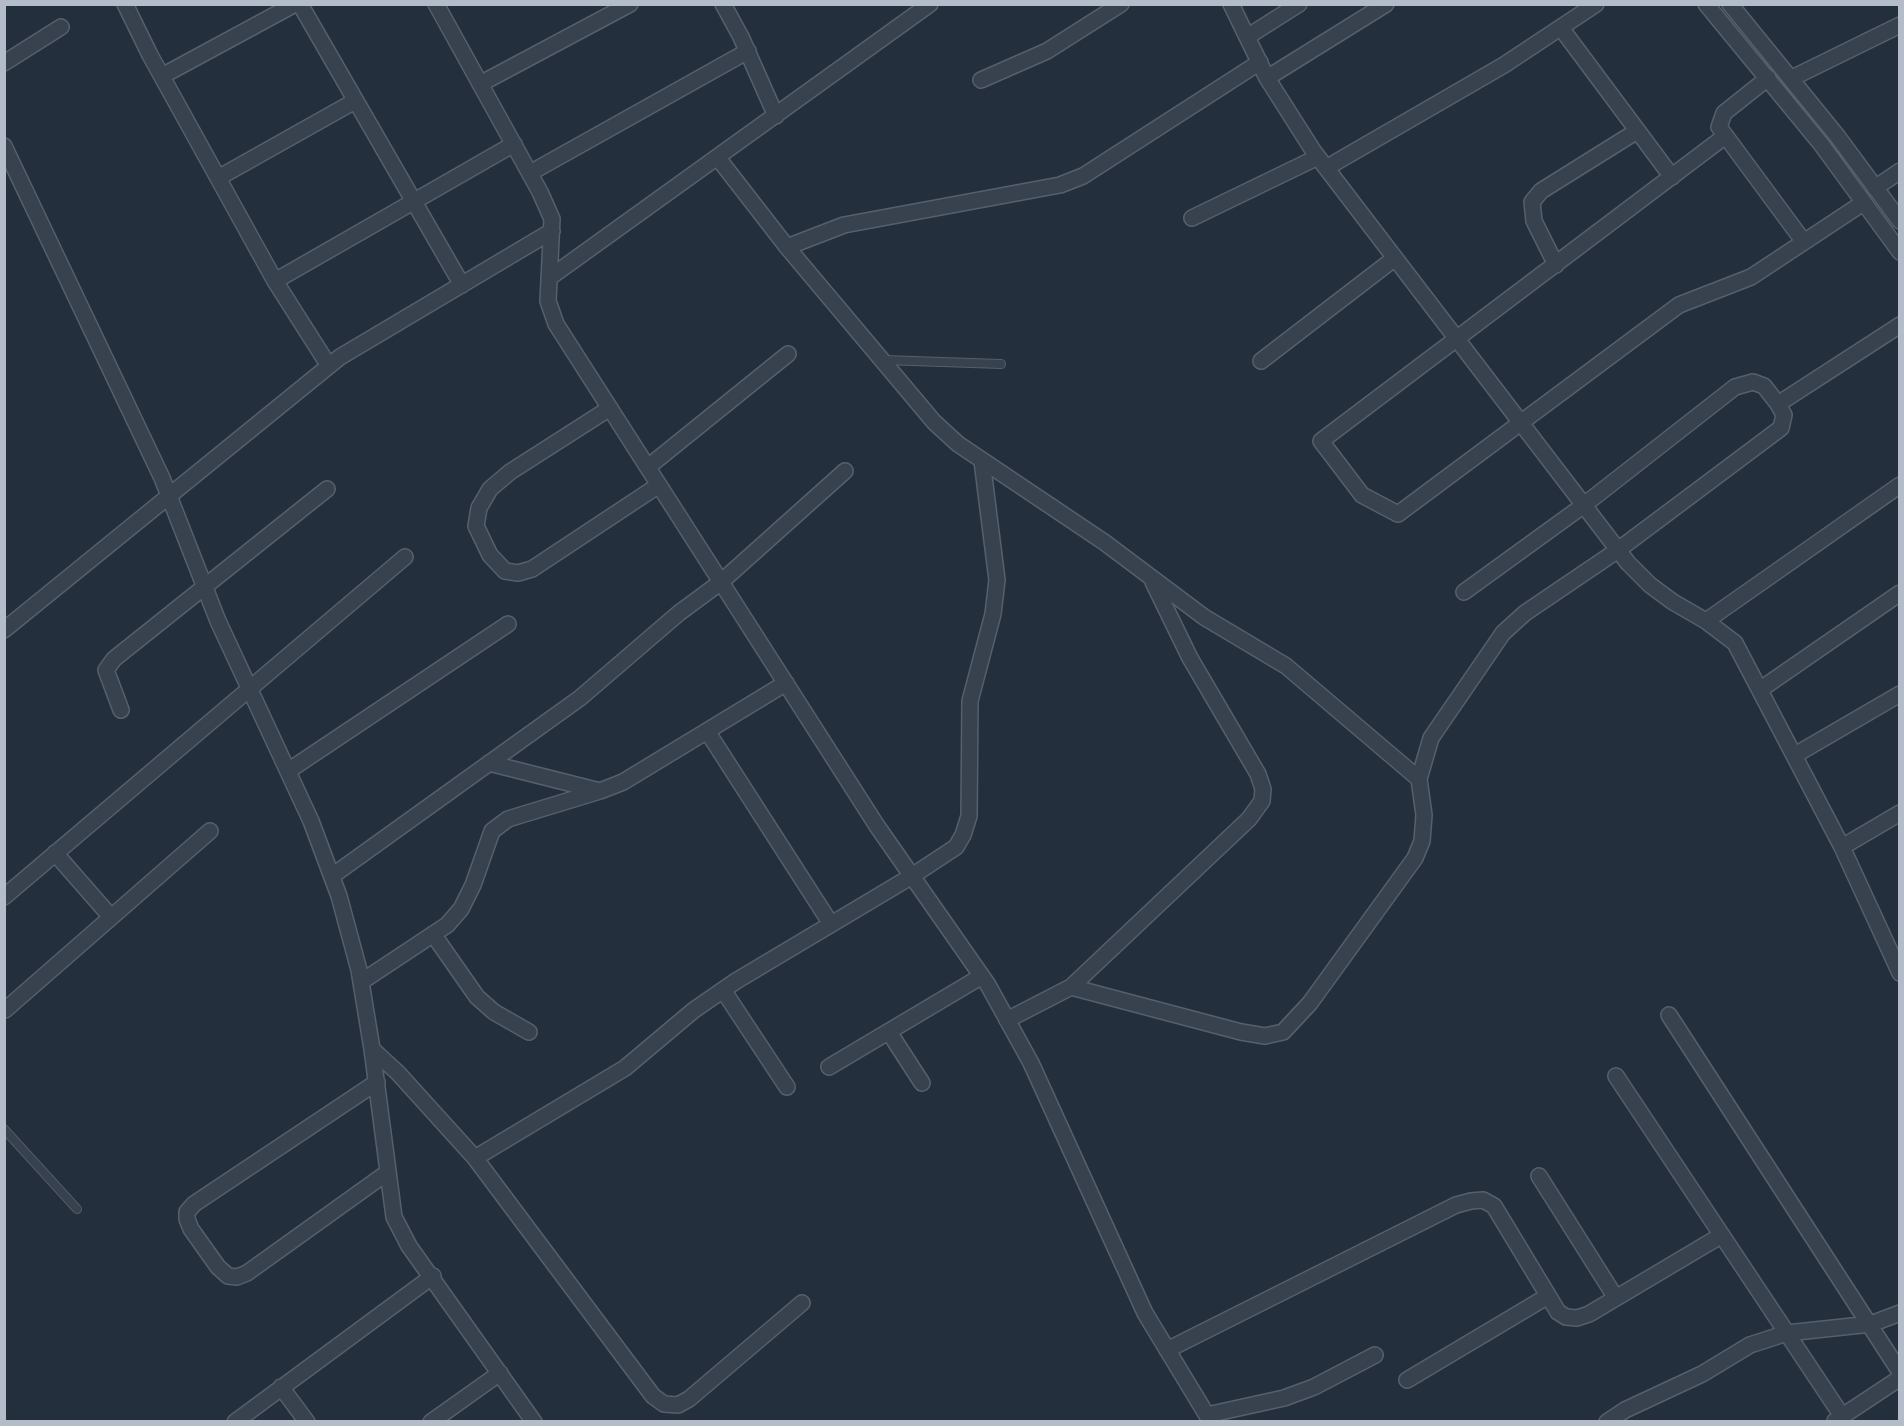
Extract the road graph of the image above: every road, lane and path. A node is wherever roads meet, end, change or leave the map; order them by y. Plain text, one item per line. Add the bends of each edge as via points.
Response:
1 (125, 4) edge
2 (295, 4) edge
3 (300, 4) edge
4 (436, 4) edge
5 (630, 4) edge
6 (723, 4) edge
7 (930, 4) edge
8 (1121, 4) edge
9 (1231, 4) edge
10 (1299, 4) edge
11 (1386, 4) edge
12 (1596, 4) edge
13 (1706, 4) edge
14 (1730, 4) edge
15 (1899, 25) edge
16 (62, 27) dead end
17 (1561, 28) junction
18 (1247, 37) junction
19 (748, 51) junction
20 (1260, 62) junction
21 (4, 63) edge
22 (162, 76) junction
23 (1267, 78) junction
24 (1768, 78) junction
25 (1792, 78) junction
26 (981, 80) dead end
27 (480, 84) junction
28 (355, 101) junction
29 (776, 116) junction
30 (1637, 131) junction
31 (1724, 137) junction
32 (514, 144) junction
33 (6, 155) edge
34 (718, 158) junction
35 (1322, 162) junction
36 (1899, 171) edge
37 (530, 173) junction
38 (1672, 177) junction
39 (218, 178) junction
40 (1875, 188) junction
41 (413, 201) junction
42 (1863, 203) junction
43 (1192, 218) dead end
44 (1899, 221) edge
45 (552, 231) junction
46 (1804, 242) junction
47 (787, 247) junction
48 (1899, 252) edge
49 (1395, 258) junction
50 (1556, 265) junction
51 (549, 278) junction
52 (275, 281) junction
53 (462, 285) junction
54 (1899, 325) edge
55 (1458, 340) junction
56 (788, 354) dead end
57 (882, 360) junction
58 (1261, 361) dead end
59 (1001, 364) dead end
60 (329, 366) junction
61 (1778, 404) junction
62 (610, 408) junction
63 (1521, 424) junction
64 (982, 461) junction
65 (648, 467) junction
66 (845, 471) dead end
67 (659, 485) junction
68 (1899, 485) edge
69 (327, 489) dead end
70 (168, 494) junction
71 (1584, 505) junction
72 (1618, 550) junction
73 (405, 557) dead end
74 (1153, 581) junction
75 (721, 582) junction
76 (205, 588) junction
77 (1464, 592) dead end
78 (1899, 593) edge
79 (1706, 621) junction
80 (508, 624) dead end
81 (4, 630) edge
82 (786, 682) junction
83 (248, 688) junction
84 (1761, 690) junction
85 (1899, 694) edge
86 (121, 710) dead end
87 (707, 731) junction
88 (1795, 755) junction
89 (489, 763) junction
90 (288, 771) junction
91 (1419, 779) junction
92 (600, 792) junction
93 (1899, 813) edge
94 (210, 831) dead end
95 (1842, 847) junction
96 (55, 853) junction
97 (332, 876) junction
98 (912, 876) junction
99 (4, 897) edge
100 (111, 917) junction
101 (831, 924) junction
102 (433, 934) junction
103 (1895, 949) edge
104 (1899, 973) edge
105 (982, 976) junction
106 (361, 982) junction
107 (1071, 987) junction
108 (723, 990) junction
109 (5, 1010) edge
110 (1670, 1015) dead end
111 (1008, 1020) junction
112 (529, 1032) dead end
113 (889, 1032) junction
114 (372, 1049) junction
115 (829, 1066) dead end
116 (1616, 1076) dead end
117 (377, 1082) junction
118 (922, 1083) dead end
119 (787, 1087) dead end
120 (4, 1130) edge
121 (475, 1158) junction
122 (388, 1172) junction
123 (1539, 1176) dead end
124 (78, 1209) dead end
125 (1722, 1235) junction
126 (433, 1276) junction
127 (1548, 1296) junction
128 (1616, 1298) junction
129 (802, 1303) dead end
130 (1899, 1313) edge
131 (1871, 1324) junction
132 (1787, 1333) junction
133 (1167, 1350) junction
134 (1375, 1354) dead end
135 (1899, 1372) edge
136 (500, 1373) junction
137 (1899, 1378) edge
138 (1407, 1380) dead end
139 (281, 1387) junction
140 (1209, 1418) edge
141 (1838, 1419) edge
142 (235, 1422) edge
143 (307, 1422) edge
144 (431, 1422) edge
145 (534, 1422) edge
146 (1607, 1422) edge

1 - 22 street
2 - 22 street
3 - 28 street
4 - 27 street
5 - 27 street
6 - 19 street
7 - 29 street
8 - 26 street via 1047,51
9 - 18 street
10 - 18 street
11 - 23 street
12 - 17 street
13 - 24 street
14 - 25 street
15 - 25 street
16 - 21 street
17 - 30 street
17 - 35 street via 1504,65
18 - 20 street
19 - 29 street
19 - 37 street
20 - 23 street
20 - 47 street via 1083,176 1060,185 844,225
22 - 39 street
23 - 35 street
24 - 31 street via 1724,113 1719,127
24 - 42 street
25 - 40 street
27 - 32 street
28 - 39 street
28 - 41 street
29 - 34 street
30 - 38 street
30 - 50 street via 1541,191 1532,202 1534,221
31 - 38 street
31 - 46 street
32 - 37 street
32 - 41 street
33 - 70 street
34 - 47 street
34 - 51 street
35 - 43 street
35 - 49 street
36 - 40 street
37 - 45 street via 552,219
38 - 50 street
39 - 52 street
40 - 44 street
41 - 52 street
41 - 53 street
42 - 46 street
42 - 48 street
45 - 51 street
45 - 53 street
46 - 63 street via 1751,278 1679,305
47 - 57 street
49 - 55 street
49 - 58 street
50 - 55 street
51 - 62 street via 548,301 556,324
52 - 60 street
53 - 60 street
54 - 61 street
55 - 63 street
55 - 63 street via 1321,441 1362,495 1398,514
56 - 65 street
57 - 59 lane
57 - 64 street via 934,422
60 - 70 street
61 - 71 street via 1764,386 1753,382 1735,387
61 - 72 street via 1784,415 1781,428
62 - 65 street
62 - 67 street via 490,489 479,508 476,526 490,555 505,571 518,573 532,568
63 - 71 street
64 - 74 street via 1104,542
64 - 98 street via 997,580 993,614 970,701 969,816 956,847
65 - 67 street
66 - 75 street
67 - 75 street
68 - 79 street
69 - 76 street
70 - 76 street
70 - 81 street
71 - 72 street
71 - 77 street
72 - 79 street via 1650,585
72 - 91 street via 1525,613 1503,633 1431,738
73 - 83 street
74 - 91 street via 1286,666
74 - 107 street via 1191,658 1258,774 1262,801 1249,819
75 - 82 street
75 - 89 street via 580,698
76 - 83 street
76 - 86 street via 114,659 106,670
78 - 84 street
79 - 84 street via 1735,643
80 - 90 street
82 - 87 street
82 - 98 street
83 - 90 street
83 - 96 street
84 - 88 street
85 - 88 street
87 - 92 street
87 - 101 street
88 - 95 street
89 - 92 street
89 - 97 street
90 - 97 street
91 - 107 street via 1424,815 1422,841 1415,858 1310,1003 1282,1032 1265,1036 1242,1032
92 - 102 street via 508,819 492,831 460,909
93 - 95 street
94 - 100 street
95 - 103 street
96 - 99 street
96 - 100 street
97 - 106 street
98 - 101 street
98 - 105 street
100 - 109 street
101 - 108 street
102 - 106 street
102 - 112 street via 477,997
103 - 104 street
105 - 111 street
105 - 113 street
106 - 114 street
107 - 111 street
108 - 119 street
108 - 121 street via 625,1068
110 - 131 street
111 - 133 street via 1145,1313
113 - 115 street
113 - 118 street
114 - 117 street
114 - 121 street
116 - 125 street
117 - 122 street
117 - 122 street via 194,1204 187,1219 218,1267 228,1276 237,1277
120 - 124 lane
121 - 129 street via 653,1396 664,1404 678,1406 689,1400
122 - 126 street via 394,1217
123 - 128 street
125 - 128 street
125 - 132 street
126 - 136 street
126 - 139 street
127 - 128 street via 1558,1312 1576,1318
127 - 133 street via 1494,1206 1483,1200 1471,1201 1456,1205
127 - 138 street
130 - 131 street
131 - 132 street
131 - 135 street
132 - 141 street
132 - 146 street via 1750,1345
133 - 140 street
134 - 140 street via 1314,1387
136 - 144 street
136 - 145 street
137 - 141 street
139 - 142 street
139 - 143 street

